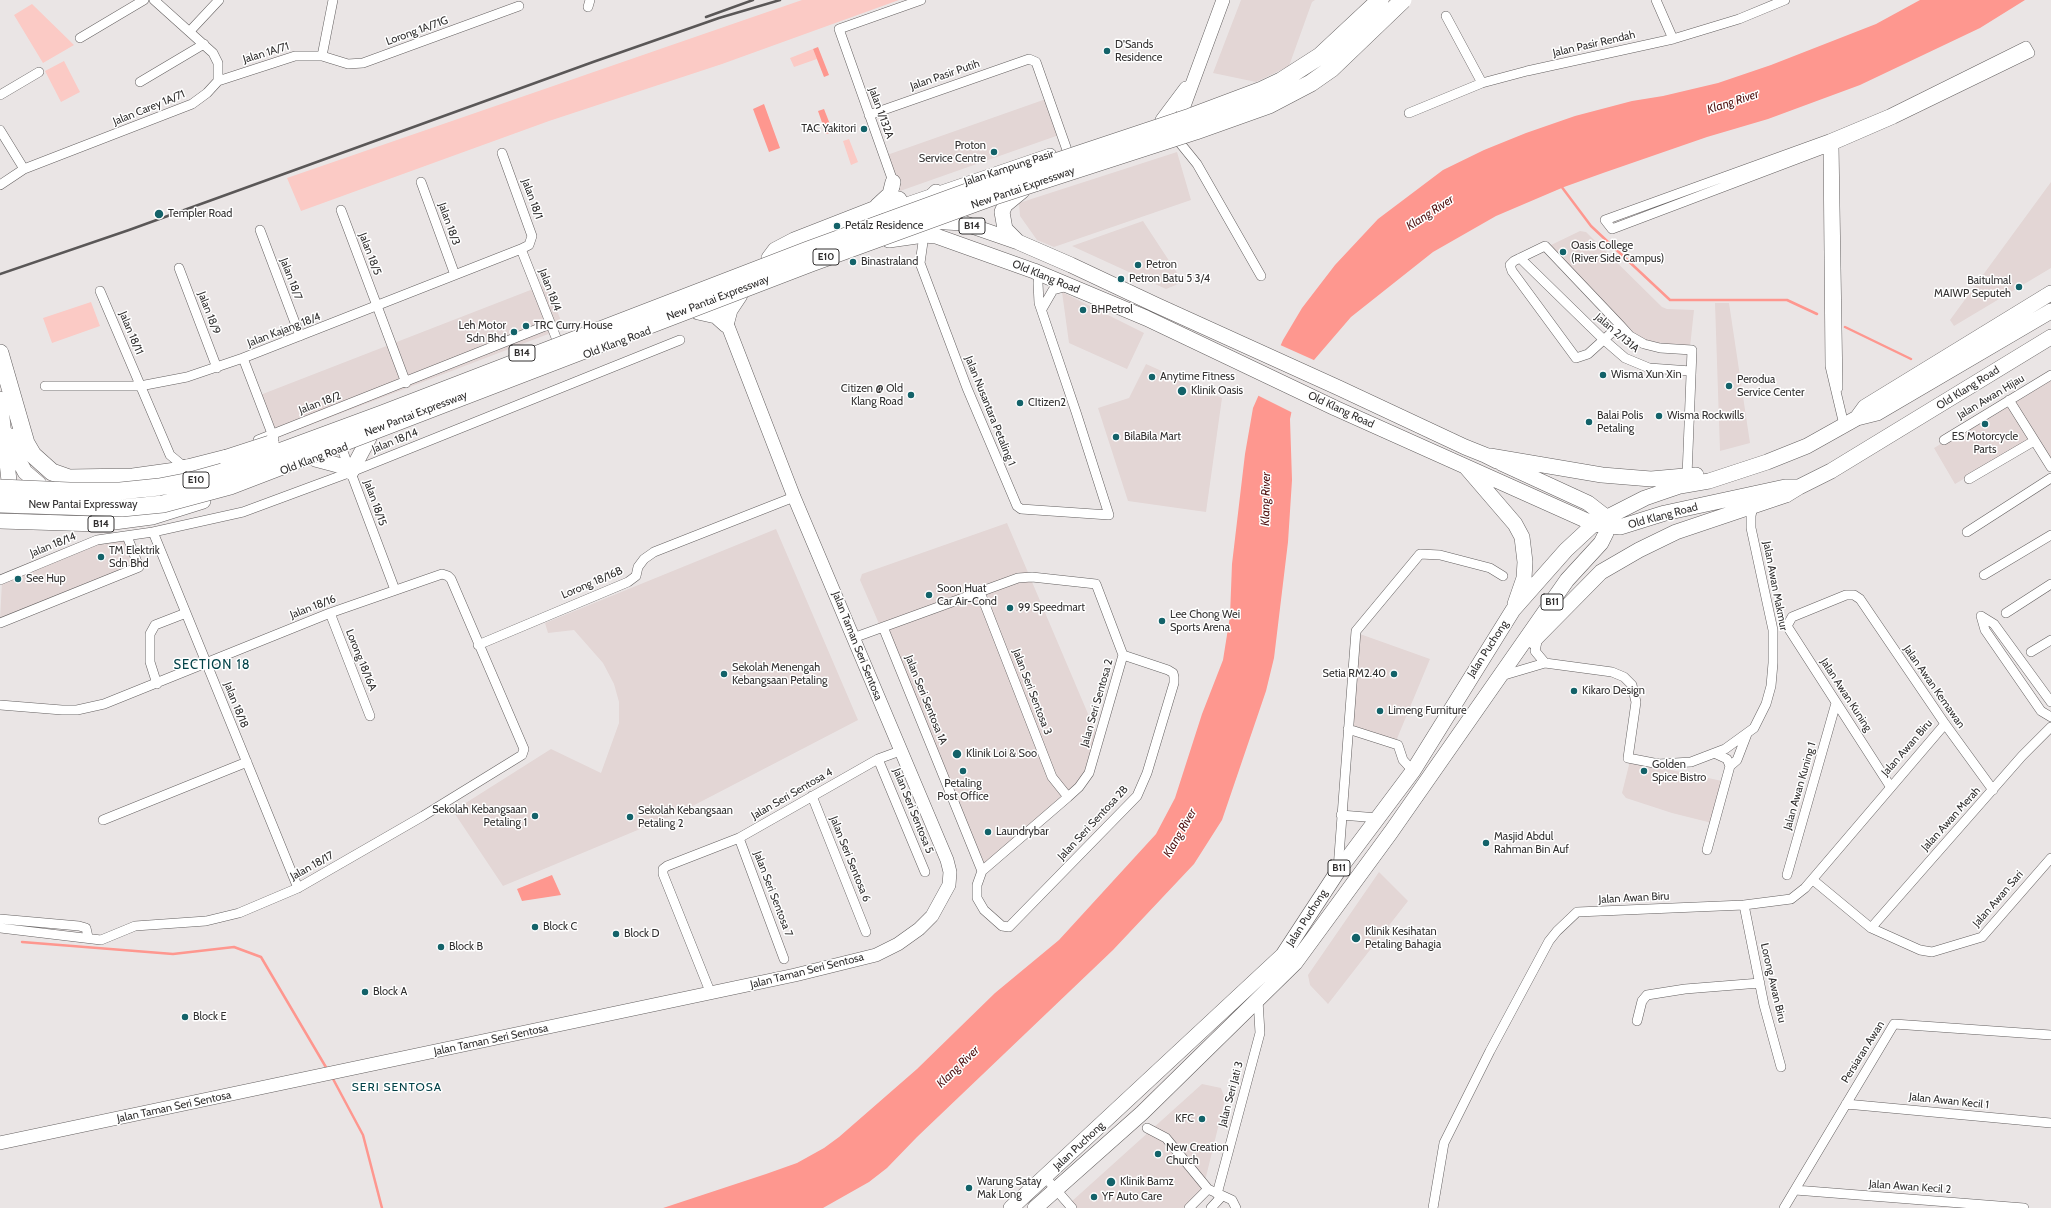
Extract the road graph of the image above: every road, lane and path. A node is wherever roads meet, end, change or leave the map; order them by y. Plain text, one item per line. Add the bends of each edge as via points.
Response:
1 (144, 0) edge
2 (154, 0) edge
3 (219, 0) edge
4 (333, 0) edge
5 (921, 0) edge
6 (1223, 0) edge
7 (1380, 0) edge
8 (1402, 0) edge
9 (1656, 0) edge
10 (1785, 0) edge
11 (519, 6) dead end
12 (1446, 16) dead end
13 (190, 31) junction
14 (80, 38) dead end
15 (1673, 39) junction
16 (204, 44) junction
17 (322, 56) junction
18 (38, 72) dead end
19 (1195, 78) junction
20 (218, 81) junction
21 (140, 82) dead end
22 (1482, 83) junction
23 (0, 95) edge
24 (1409, 113) dead end
25 (869, 115) junction
26 (1162, 120) junction
27 (1182, 126) junction
28 (0, 130) edge
29 (1180, 143) junction
30 (1830, 144) junction
31 (1068, 150) junction
32 (502, 153) dead end
33 (1012, 167) junction
34 (24, 169) junction
35 (421, 182) dead end
36 (893, 182) junction
37 (0, 185) edge
38 (1022, 191) junction
39 (936, 192) junction
40 (900, 202) junction
41 (873, 209) junction
42 (341, 210) dead end
43 (858, 223) junction
44 (924, 228) junction
45 (260, 230) dead end
46 (1018, 242) junction
47 (521, 249) junction
48 (769, 258) junction
49 (1520, 258) junction
50 (179, 268) dead end
51 (1039, 273) junction
52 (455, 275) junction
53 (1261, 276) dead end
54 (711, 281) junction
55 (1069, 286) junction
56 (100, 291) dead end
57 (2051, 293) edge
58 (740, 295) junction
59 (719, 304) junction
60 (377, 306) junction
61 (1042, 309) junction
62 (2051, 311) edge
63 (698, 312) junction
64 (550, 324) junction
65 (726, 325) junction
66 (1620, 325) junction
67 (300, 336) junction
68 (1603, 339) junction
69 (556, 340) junction
70 (680, 340) dead end
71 (2047, 341) edge
72 (0, 353) edge
73 (243, 358) junction
74 (217, 368) junction
75 (1691, 372) junction
76 (2051, 375) edge
77 (406, 383) junction
78 (45, 386) dead end
79 (140, 386) junction
80 (8, 400) edge
81 (2009, 400) junction
82 (382, 414) junction
83 (3, 418) junction
84 (1851, 422) junction
85 (333, 425) junction
86 (369, 438) junction
87 (1944, 440) dead end
88 (275, 441) junction
89 (2034, 441) junction
90 (342, 448) junction
91 (1485, 456) junction
92 (315, 459) junction
93 (1767, 462) junction
94 (1465, 466) junction
95 (2051, 467) edge
96 (350, 470) junction
97 (1687, 476) junction
98 (2051, 478) edge
99 (1969, 479) dead end
100 (39, 484) junction
101 (3, 485) edge
102 (1799, 487) junction
103 (794, 497) junction
104 (200, 502) junction
105 (1753, 505) junction
106 (4, 508) edge
107 (0, 521) edge
108 (1602, 523) junction
109 (153, 532) junction
110 (1967, 532) dead end
111 (2051, 535) edge
112 (127, 536) junction
113 (1984, 575) dead end
114 (1503, 576) dead end
115 (0, 580) edge
116 (2051, 584) edge
117 (395, 590) junction
118 (980, 592) junction
119 (1858, 597) joint
120 (1513, 610) junction
121 (186, 613) junction
122 (330, 613) junction
123 (2006, 613) dead end
124 (0, 623) edge
125 (884, 627) junction
126 (1538, 637) junction
127 (853, 638) junction
128 (2051, 640) edge
129 (478, 644) junction
130 (2031, 652) dead end
131 (1124, 655) junction
132 (1512, 660) junction
133 (206, 662) junction
134 (1545, 663) junction
135 (1501, 676) junction
136 (157, 684) junction
137 (2051, 702) edge
138 (1836, 703) junction
139 (0, 705) edge
140 (370, 716) dead end
141 (2051, 717) edge
142 (1944, 724) junction
143 (2051, 727) edge
144 (1348, 729) junction
145 (1747, 734) junction
146 (900, 751) junction
147 (1714, 753) junction
148 (522, 755) joint
149 (878, 759) junction
150 (247, 762) junction
151 (1730, 766) junction
152 (1413, 771) junction
153 (1890, 786) junction
154 (1993, 790) junction
155 (812, 796) junction
156 (1068, 797) junction
157 (1341, 814) junction
158 (1378, 818) junction
159 (103, 820) dead end
160 (739, 838) junction
161 (1707, 850) dead end
162 (2051, 858) edge
163 (982, 871) junction
164 (1338, 871) junction
165 (925, 872) dead end
166 (1787, 875) dead end
167 (1812, 880) junction
168 (298, 888) junction
169 (1744, 905) junction
170 (0, 919) edge
171 (0, 928) edge
172 (1871, 928) junction
173 (866, 932) dead end
174 (90, 938) junction
175 (784, 959) dead end
176 (1760, 983) junction
177 (711, 994) junction
178 (1258, 1000) junction
179 (1637, 1022) dead end
180 (2051, 1035) edge
181 (1781, 1067) dead end
182 (1846, 1104) junction
183 (2051, 1123) edge
184 (1147, 1128) dead end
185 (0, 1143) edge
186 (1045, 1177) junction
187 (1795, 1190) junction
188 (1216, 1193) junction
189 (1060, 1195) junction
190 (1011, 1208) edge
191 (1035, 1208) edge
192 (1072, 1208) edge
193 (1189, 1208) edge
194 (1210, 1208) edge
195 (1236, 1208) edge
196 (1434, 1208) edge
197 (1784, 1208) edge
198 (2024, 1208) edge

1 - 14 street
2 - 13 street
3 - 13 street
4 - 17 street
5 - 25 street, Jalan 1/132A via 839,29
6 - 19 main road
7 - 82 highway, New Pantai Expressway / E10, bridge via 1320,56 1262,90 1190,118 988,184 808,250
8 - 106 highway, New Pantai Expressway / E10, bridge via 1331,68 1311,83 1269,105 995,196 810,263 230,486 163,504 122,508
9 - 15 street
10 - 15 street, Jalan Pasir Rendah via 1739,19
11 - 17 street, Lorong 1A/71G via 363,63 348,64
12 - 22 street
13 - 16 street
15 - 22 street, Jalan Pasir Rendah
16 - 20 street via 218,63
16 - 21 street
17 - 20 street, Jalan 1A/71 via 296,56
18 - 23 street
19 - 26 main road
19 - 27 main road via 1184,106
20 - 34 street, Jalan Carey 1A/71 via 192,104
22 - 24 street, Jalan Pasir Rendah
25 - 31 street, Jalan Pasir Putih via 1029,59 1036,62
25 - 36 street, Jalan 1/132A
26 - 27 main road, Jalan Kampung Pasir via 1176,120
26 - 31 main road, Jalan Kampung Pasir
27 - 29 main road
28 - 34 street
29 - 38 main road
29 - 53 street via 1197,164
30 - 30 street via 2026,46 2030,53 1894,119
30 - 30 street via 1612,229 1605,220
30 - 84 street via 1830,366 1838,400
31 - 33 main road, Jalan Kampung Pasir
32 - 47 street, Jalan 18/1 via 532,236 529,245
33 - 38 main road via 1003,175 1005,187 1012,191
33 - 39 main road, Jalan Kampung Pasir
34 - 37 street, Jalan Carey 1A/71
35 - 52 street, Jalan 18/3
36 - 40 street, Jalan 1/132A
36 - 41 main road via 886,198
38 - 46 main road via 1005,205 1002,212 1005,229
39 - 40 main road, Jalan Kampung Pasir
39 - 44 main road via 927,202
40 - 41 main road
40 - 43 main road, Jalan Kampung Pasir
40 - 44 main road
41 - 48 main road via 794,240 776,250
42 - 60 street, Jalan 18/5
43 - 44 main road, Old Klang Road / B14 via 880,219
43 - 48 main road, Old Klang Road / B14
44 - 46 main road, Old Klang Road / B14 via 963,223
44 - 51 main road, Old Klang Road / B14 via 936,236
44 - 55 main road via 934,228 1040,269
44 - 58 main road, Old Klang Road / B14 via 861,248
44 - 61 street, Jalan Nusantara Petaling 1 via 920,264 967,388 1017,506 1021,509 1109,515
45 - 67 street, Jalan 18/7
46 - 91 main road, Old Klang Road
47 - 52 street, Jalan Kajang 18/4
47 - 64 street, Jalan 18/4
48 - 54 main road, Old Klang Road / B14
49 - 66 street via 1545,246
49 - 68 street, Jalan 2/131A
49 - 68 street via 1510,265 1512,271 1576,358 1588,354
50 - 74 street, Jalan 18/9
51 - 55 main road, Old Klang Road
51 - 61 street via 1038,293
52 - 60 street, Jalan Kajang 18/4
54 - 59 main road, Jalan Taman Seri Sentosa
54 - 69 main road, Old Klang Road / B14
55 - 61 street via 1053,290
55 - 94 main road, Old Klang Road via 1217,350 1332,406
56 - 79 street, Jalan 18/11
57 - 84 main road, Old Klang Road via 1865,407
58 - 59 main road, Old Klang Road / B14
58 - 65 main road via 730,310
59 - 63 main road, Old Klang Road / B14
59 - 65 main road, Jalan Taman Seri Sentosa
60 - 67 street, Jalan Kajang 18/4
60 - 77 street, Jalan 18/5
62 - 84 main road via 1877,413
63 - 65 main road via 716,316
63 - 86 main road, Old Klang Road / B14
64 - 69 street, Jalan 18/4
64 - 77 street, Jalan 18/2
65 - 103 main road, Jalan Taman Seri Sentosa
66 - 68 street
66 - 75 street via 1630,336 1644,344 1692,350
67 - 73 street, Jalan Kajang 18/4
68 - 75 street, Jalan 2/131A via 1636,364 1659,370
69 - 85 main road, Old Klang Road / B14
70 - 96 street, Jalan 18/14
71 - 102 main road, Old Klang Road
72 - 80 highway
73 - 74 street, Jalan Kajang 18/4
73 - 88 street
74 - 79 street, Jalan Kajang 18/4
75 - 97 street
76 - 81 street, Jalan Awan Hijau
77 - 88 street, Jalan 18/2
78 - 79 street, Jalan Kajang 18/4
79 - 88 street, Jalan 18/2 via 170,456 182,465
80 - 82 highway, bridge via 33,455 52,472 69,478 133,477 176,471 227,458 312,430
80 - 83 main road
81 - 87 street, Jalan Awan Hijau
81 - 89 street
82 - 101 highway, New Pantai Expressway / E10, bridge via 233,469 159,487 120,491
83 - 100 main road via 19,462 25,472
83 - 101 main road
84 - 93 main road, Old Klang Road via 1807,446
85 - 88 main road, Old Klang Road / B14
85 - 90 street, Jalan 18/15
86 - 90 main road, Old Klang Road / B14
86 - 96 main road
88 - 100 main road, Old Klang Road / B14 via 224,464 150,483
89 - 95 street
89 - 99 street
90 - 92 main road, Old Klang Road / B14
90 - 96 street, Jalan 18/15
91 - 97 main road via 1602,475 1651,479
91 - 108 main road, Old Klang Road via 1588,503
92 - 96 main road
92 - 104 main road, Old Klang Road / B14
93 - 97 main road
93 - 108 main road, Old Klang Road via 1645,498
94 - 108 main road, Old Klang Road
94 - 120 main road via 1515,524 1522,537 1524,578
96 - 109 street, Jalan 18/14 via 243,512
96 - 117 street, Jalan 18/15
98 - 110 street
100 - 101 main road, Old Klang Road / B14
101 - 106 main road
102 - 105 main road via 1786,496
102 - 108 main road, Old Klang Road via 1784,487 1666,513 1626,526
103 - 127 main road, Jalan Taman Seri Sentosa
103 - 129 street, Lorong 18/16B via 654,552 644,559 638,567 636,576 628,582
104 - 106 main road via 123,512
104 - 107 main road, Old Klang Road / B14 via 152,517 99,524
105 - 126 main road via 1676,532 1601,572
105 - 145 street, Jalan Awan Makmur via 1751,528 1773,630 1774,662 1766,704 1760,719
108 - 120 main road, Jalan Puchong / B11 via 1566,550
108 - 132 main road, Jalan Puchong / B11 via 1601,543 1567,580
109 - 112 street, Jalan 18/14
109 - 121 street, Jalan 18/18
111 - 113 street
112 - 115 street, Jalan 18/14 via 97,540
112 - 124 street via 139,567
114 - 144 street via 1490,568 1440,555 1420,554 1356,631
116 - 123 street
117 - 122 street, Jalan 18/16
117 - 129 street, Jalan 18/16 via 436,575 448,576
118 - 125 street, Jalan Seri Sentosa 2
118 - 131 street, Jalan Seri Sentosa 2 via 1018,578 1032,577 1096,584
118 - 156 street, Jalan Seri Sentosa 3 via 1052,778
119 - 138 street, Jalan Awan Kuning via 1846,594 1792,617 1788,626 1789,632
119 - 142 street, Jalan Awan Kemawan
120 - 152 main road, Jalan Puchong / B11
121 - 133 street, Jalan 18/18
121 - 136 street via 156,625 150,634 150,662
122 - 133 street, Jalan 18/16
122 - 140 street, Lorong 18/16A
125 - 127 street, Jalan Seri Sentosa 2
125 - 163 street, Jalan Seri Sentosa 1A
126 - 132 main road
126 - 134 street via 1535,651
127 - 146 main road, Jalan Taman Seri Sentosa
128 - 130 street
129 - 148 street, Jalan 18/16 via 524,749
131 - 156 street, Jalan Seri Sentosa 2 via 1089,773
131 - 163 street, Jalan Seri Sentosa 2B via 1168,670 1174,677 1138,796 1009,927 1002,926 984,910 977,898 977,885
132 - 135 main road, Jalan Puchong / B11
133 - 136 street, Jalan 18/16
133 - 150 street, Jalan 18/18
134 - 135 street, Jalan Awan Makmur
134 - 147 street, Jalan Awan Makmur via 1612,672 1632,684 1636,702 1628,758 1659,764 1691,762
135 - 178 main road, Jalan Puchong / B11 via 1295,963
136 - 139 street, Jalan 18/16 via 112,701 77,710
137 - 141 street via 1994,624 1981,616 1985,630 2041,711
138 - 153 street, Jalan Awan Kuning
138 - 166 street, Jalan Awan Kuning 1
142 - 153 street, Jalan Awan Biru
142 - 154 street, Jalan Awan Kemawan
143 - 154 street, Jalan Awan Merah
144 - 152 street via 1398,745 1403,760
144 - 157 street
145 - 147 street, Jalan Awan Makmur via 1725,749
145 - 151 street via 1737,760
146 - 149 street, Jalan Seri Sentosa 4
146 - 177 main road, Jalan Taman Seri Sentosa via 950,872 949,885 932,916 904,940 876,955
147 - 151 street via 1727,759
148 - 168 street, Jalan 18/17
149 - 155 street, Jalan Seri Sentosa 4
149 - 165 street, Jalan Seri Sentosa 5
150 - 159 street
150 - 168 street, Jalan 18/18
151 - 161 street
152 - 158 main road, Jalan Puchong / B11
153 - 167 street, Jalan Awan Biru
154 - 172 street, Jalan Awan Merah
155 - 160 street, Jalan Seri Sentosa 4
155 - 173 street, Jalan Seri Sentosa 6
156 - 163 street, Jalan Seri Sentosa 2
157 - 158 street
157 - 164 street
158 - 164 main road, Jalan Puchong / B11
160 - 175 street, Jalan Seri Sentosa 7
160 - 177 street, Jalan Seri Sentosa 4 via 663,869
162 - 172 street, Jalan Awan Sari via 1982,938 1932,952 1920,950
164 - 186 main road, Jalan Puchong / B11 via 1283,955
167 - 169 street, Jalan Awan Biru via 1790,900
167 - 172 street, Jalan Awan Sari
168 - 174 street, Jalan 18/17 via 233,915 206,921 135,926 106,938
169 - 176 street, Lorong Awan Biru
169 - 196 street, Jalan Awan Biru via 1577,912 1557,931 1490,1051 1444,1143
170 - 174 street via 79,926 87,930
171 - 174 street, Jalan 18/17
176 - 179 street via 1647,995 1642,1001
176 - 181 street, Lorong Awan Biru
177 - 185 main road, Jalan Taman Seri Sentosa
178 - 188 street, Jalan Seri Jati 3 via 1260,1033
178 - 189 main road, Jalan Puchong / B11
180 - 182 street, Persiaran Awan via 1896,1024 1890,1028
182 - 183 street, Jalan Awan Kecil 1
182 - 187 street, Persiaran Awan
184 - 188 street via 1166,1138
186 - 189 street
186 - 190 main road, Jalan Puchong / B11
187 - 197 street, Persiaran Awan
187 - 198 street, Jalan Awan Kecil 2
188 - 193 street
188 - 194 street
188 - 195 street via 1232,1200
189 - 191 main road, Jalan Puchong / B11
189 - 192 street

